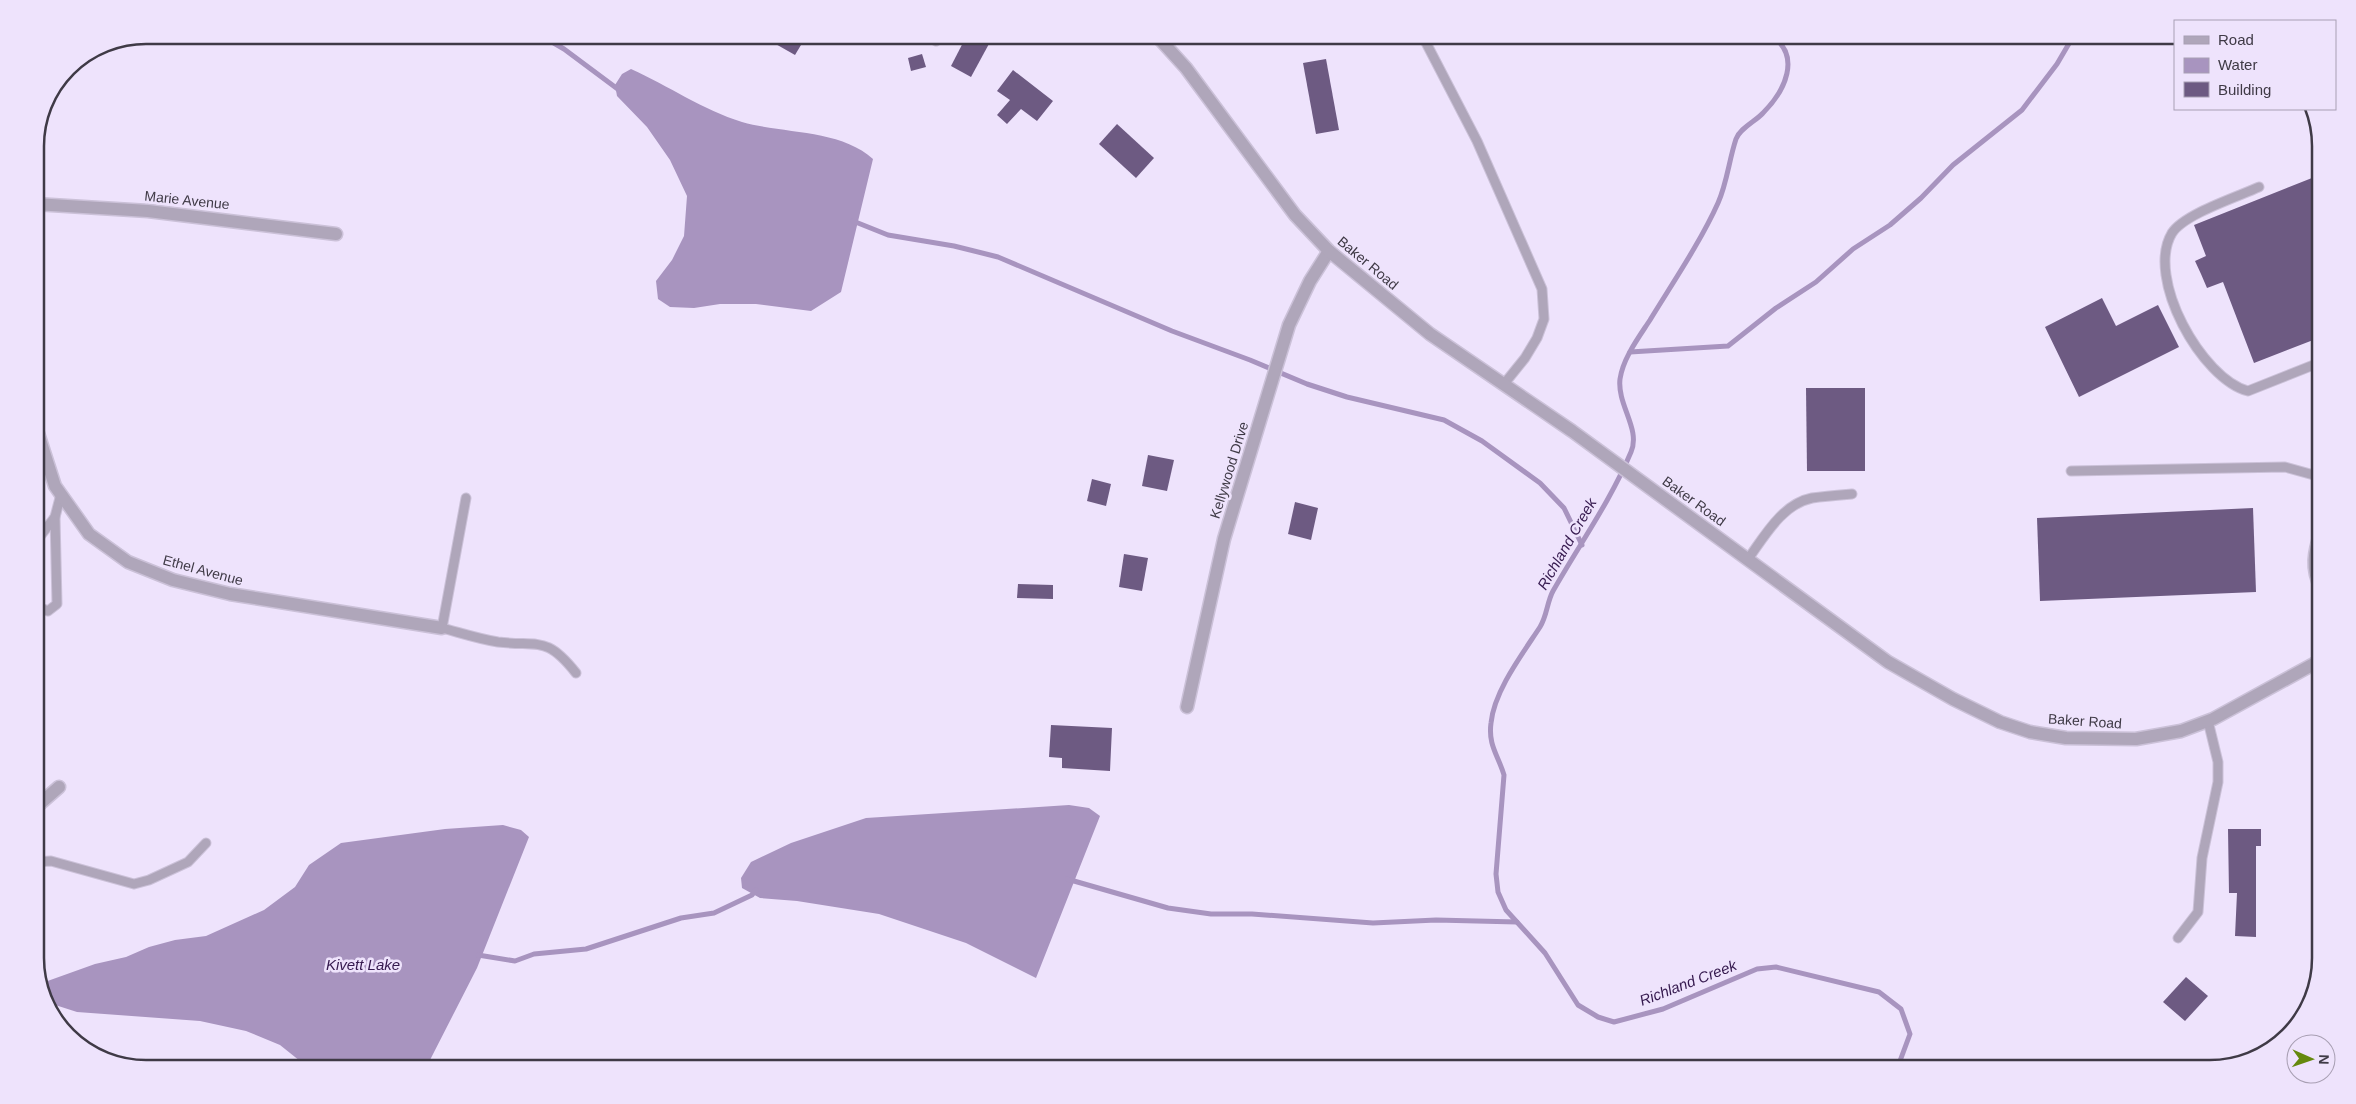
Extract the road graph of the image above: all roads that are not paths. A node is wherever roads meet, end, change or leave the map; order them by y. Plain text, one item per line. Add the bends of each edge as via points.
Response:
1 (1164, 44) edge
2 (1427, 44) edge
3 (2259, 187) dead end
4 (44, 204) edge
5 (336, 234) dead end
6 (1329, 251) junction
7 (2312, 366) edge
8 (1504, 384) junction
9 (44, 452) edge
10 (2071, 471) dead end
11 (2312, 474) edge
12 (61, 494) junction
13 (1852, 494) dead end
14 (466, 498) dead end
15 (55, 517) junction
16 (44, 531) edge
17 (1748, 560) junction
18 (44, 609) edge
19 (442, 628) junction
20 (2312, 665) edge
21 (576, 673) dead end
22 (1186, 707) dead end
23 (2208, 721) junction
24 (59, 787) dead end
25 (44, 800) edge
26 (206, 843) dead end
27 (44, 861) edge
28 (2178, 938) dead end

1 - 6 street, Baker Road via 1186,68 1295,215
2 - 8 lane via 1477,141 1542,289 1544,319 1537,338
3 - 7 lane via 2184,220 2172,234 2165,259 2167,285 2181,320 2208,364 2237,388 2248,391
4 - 5 street, Marie Avenue via 148,210
6 - 8 street, Baker Road via 1430,334
6 - 22 street, Kellywood Drive via 1289,325 1224,539
8 - 17 street, Baker Road
9 - 12 street, Ethel Avenue via 55,486
10 - 11 lane via 2285,467
12 - 15 lane
12 - 19 street, Ethel Avenue via 89,534 128,562 172,580 230,594
13 - 17 lane via 1810,498 1788,510
14 - 19 lane
15 - 16 lane
15 - 18 lane via 57,604 48,611
17 - 23 street, Baker Road via 1888,662 2000,722 2030,732 2096,740 2145,737 2180,731
19 - 21 lane via 500,642 539,643 562,656
20 - 23 street, Baker Road
23 - 28 lane via 2218,762 2218,782 2202,858 2198,912
24 - 25 street
26 - 27 lane via 188,862 134,884

